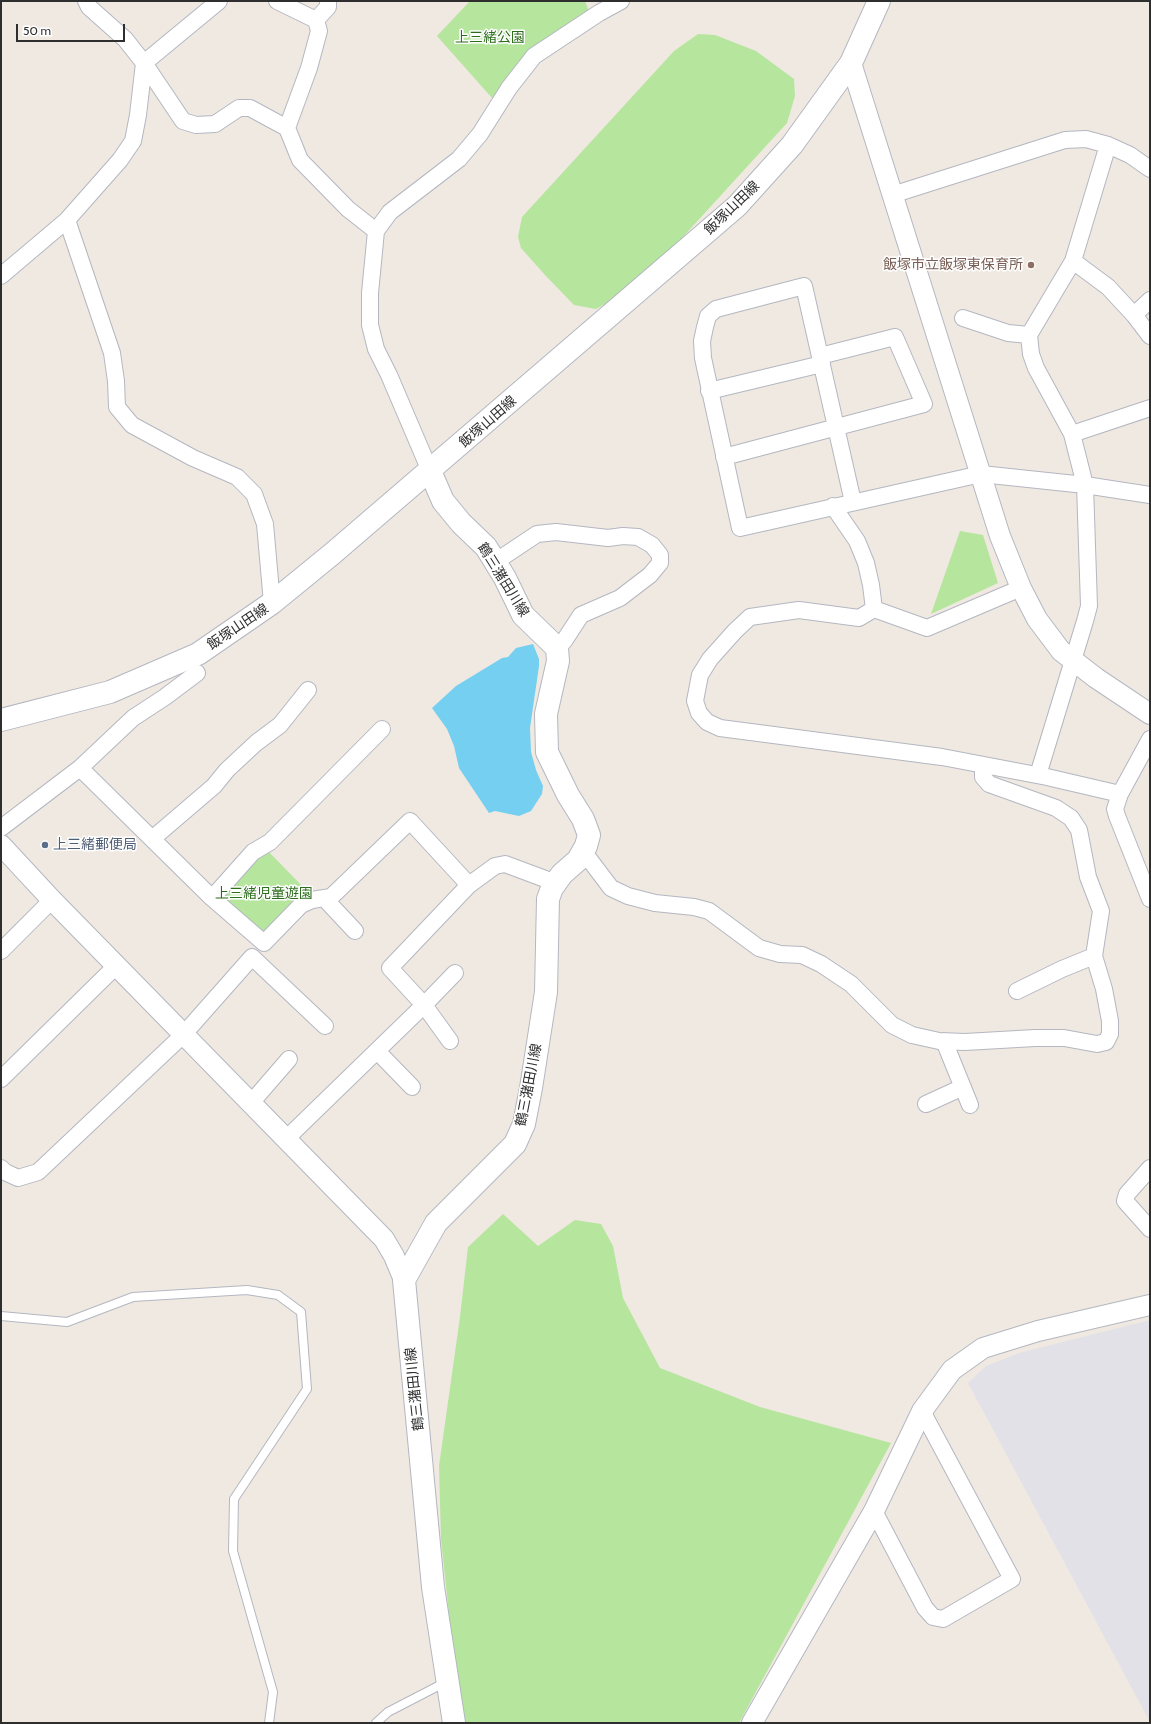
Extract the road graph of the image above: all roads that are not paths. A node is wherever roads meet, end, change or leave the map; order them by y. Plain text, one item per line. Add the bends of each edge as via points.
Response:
1 (86, 1) edge
2 (219, 1) edge
3 (277, 1) edge
4 (328, 1) edge
5 (621, 1) edge
6 (879, 1) edge
7 (316, 20) junction
8 (144, 63) junction
9 (851, 63) junction
10 (287, 128) junction
11 (1108, 145) junction
12 (1150, 169) edge
13 (892, 195) junction
14 (67, 220) junction
15 (376, 231) junction
16 (1074, 261) junction
17 (1, 276) edge
18 (1150, 300) edge
19 (1134, 315) junction
20 (963, 318) dead end
21 (1029, 335) junction
22 (1150, 336) edge
23 (821, 360) junction
24 (709, 391) junction
25 (1150, 408) edge
26 (836, 427) junction
27 (1072, 434) junction
28 (724, 456) junction
29 (430, 471) junction
30 (981, 474) junction
31 (1085, 485) junction
32 (1150, 495) edge
33 (853, 502) junction
34 (833, 506) junction
35 (495, 562) junction
36 (1021, 588) junction
37 (272, 603) junction
38 (874, 609) junction
39 (556, 648) junction
40 (1073, 660) junction
41 (197, 673) dead end
42 (308, 690) dead end
43 (1150, 714) edge
44 (1, 720) edge
45 (382, 729) dead end
46 (1150, 739) edge
47 (983, 765) junction
48 (80, 768) junction
49 (1038, 775) junction
50 (1120, 794) junction
51 (1, 828) edge
52 (152, 838) junction
53 (1, 845) edge
54 (583, 851) junction
55 (556, 882) junction
56 (469, 885) junction
57 (212, 898) junction
58 (324, 898) junction
59 (1150, 899) edge
60 (52, 900) junction
61 (355, 931) dead end
62 (1, 952) edge
63 (1094, 956) junction
64 (116, 966) junction
65 (455, 973) dead end
66 (1016, 991) dead end
67 (424, 1005) junction
68 (325, 1026) dead end
69 (183, 1035) junction
70 (450, 1041) dead end
71 (944, 1041) junction
72 (377, 1051) junction
73 (289, 1059) dead end
74 (1, 1079) edge
75 (412, 1087) dead end
76 (963, 1087) junction
77 (251, 1103) junction
78 (926, 1104) dead end
79 (970, 1105) dead end
80 (286, 1139) junction
81 (1, 1168) edge
82 (1150, 1168) edge
83 (1150, 1229) edge
84 (404, 1280) junction
85 (1150, 1305) edge
86 (1, 1316) edge
87 (922, 1411) junction
88 (874, 1511) junction
89 (446, 1682) junction
90 (269, 1723) edge
91 (376, 1723) edge
92 (454, 1723) edge
93 (752, 1723) edge

1 - 8 street via 89,7 125,39
2 - 8 street
3 - 7 street
4 - 7 street via 328,7
5 - 15 street via 534,56 509,88 480,134 459,159 390,212
6 - 9 main road, 飯塚山田線
7 - 10 street via 318,39
8 - 10 street via 183,121 196,125 216,124 239,108 250,108
8 - 14 street via 133,141 120,160
9 - 13 street
9 - 29 main road, 飯塚山田線 via 792,145 737,206
10 - 15 street via 300,160 348,209
11 - 12 street via 1130,155
11 - 13 street via 1086,139 1066,140
11 - 16 street
13 - 30 street
14 - 17 street
14 - 37 street via 112,353 118,407 132,425 193,458 237,477 254,494 265,524
15 - 29 street via 370,293 370,325 376,349
16 - 19 street via 1108,287
16 - 21 street
18 - 19 street
19 - 22 street
20 - 21 street via 1008,333
21 - 27 street via 1036,368
23 - 24 street
23 - 24 street via 804,286 716,309 708,316 702,341
23 - 26 street
23 - 26 street via 895,337 924,404
24 - 28 street
25 - 27 street
26 - 28 street
26 - 33 street
27 - 31 street
28 - 34 street via 740,528
29 - 35 main road, 鶴三潴田川線 via 443,501 460,523 486,547
29 - 37 main road, 飯塚山田線
30 - 31 street
30 - 33 street
30 - 36 street via 1000,536
31 - 32 street
31 - 40 street via 1088,606
33 - 34 street
34 - 38 street via 857,541 866,563
35 - 39 main road, 鶴三潴田川線 via 523,615
35 - 39 street via 537,534 556,532 608,538 638,537 652,545 660,555 660,563 650,575 620,598 582,615
36 - 38 street via 927,628
36 - 40 street via 1037,619 1061,651
37 - 44 main road, 飯塚山田線 via 198,654 110,692
38 - 47 street via 859,618 799,610 750,617 719,649 700,675 695,701 700,713 707,722 720,728 942,757
39 - 54 main road, 鶴三潴田川線 via 558,661 546,714 547,752 589,835
40 - 43 street
40 - 49 street
41 - 48 street via 133,718
42 - 52 street via 280,725 256,742 214,786
45 - 57 street via 270,842 253,852
46 - 50 street
47 - 49 street
47 - 63 street via 983,777 989,784 1056,808 1070,818 1079,830 1088,877 1101,911
48 - 51 street
48 - 52 street
49 - 50 street
50 - 59 street via 1115,809 1117,816
52 - 57 street
53 - 60 street
54 - 55 main road, 鶴三潴田川線 via 578,860
54 - 71 street via 611,888 628,896 655,903 694,906 709,911 759,948 780,954 802,955 821,964 851,984 892,1026 912,1035
55 - 56 street via 505,864 495,866
55 - 84 main road, 鶴三潴田川線 via 548,898 546,992 524,1124 515,1144 436,1223
56 - 58 street via 410,821 331,897
56 - 67 street via 390,968
57 - 58 street via 264,943 301,905
58 - 61 street
60 - 62 street
60 - 64 street
63 - 66 street
63 - 71 street via 1110,1021 1110,1034 1106,1042 1097,1044 1064,1038
64 - 69 street
64 - 74 street
65 - 67 street
67 - 70 street
67 - 72 street
68 - 69 street via 252,957
69 - 77 street
69 - 81 street via 38,1172 18,1178
71 - 76 street
72 - 75 street
72 - 80 street
73 - 77 street
76 - 78 street
76 - 79 street
77 - 80 street
80 - 84 street via 384,1238
82 - 83 street via 1127,1194 1125,1201
84 - 89 main road, 鶴三潴田川線 via 433,1587
85 - 87 street via 983,1348 952,1370
86 - 90 lane via 67,1322 133,1297 247,1290 278,1295 301,1312 307,1390 234,1499 233,1551 273,1692
87 - 88 street
87 - 88 street via 1012,1578 943,1619 933,1617 925,1608
88 - 93 street
89 - 91 lane via 388,1712
89 - 92 main road, 鶴三潴田川線

